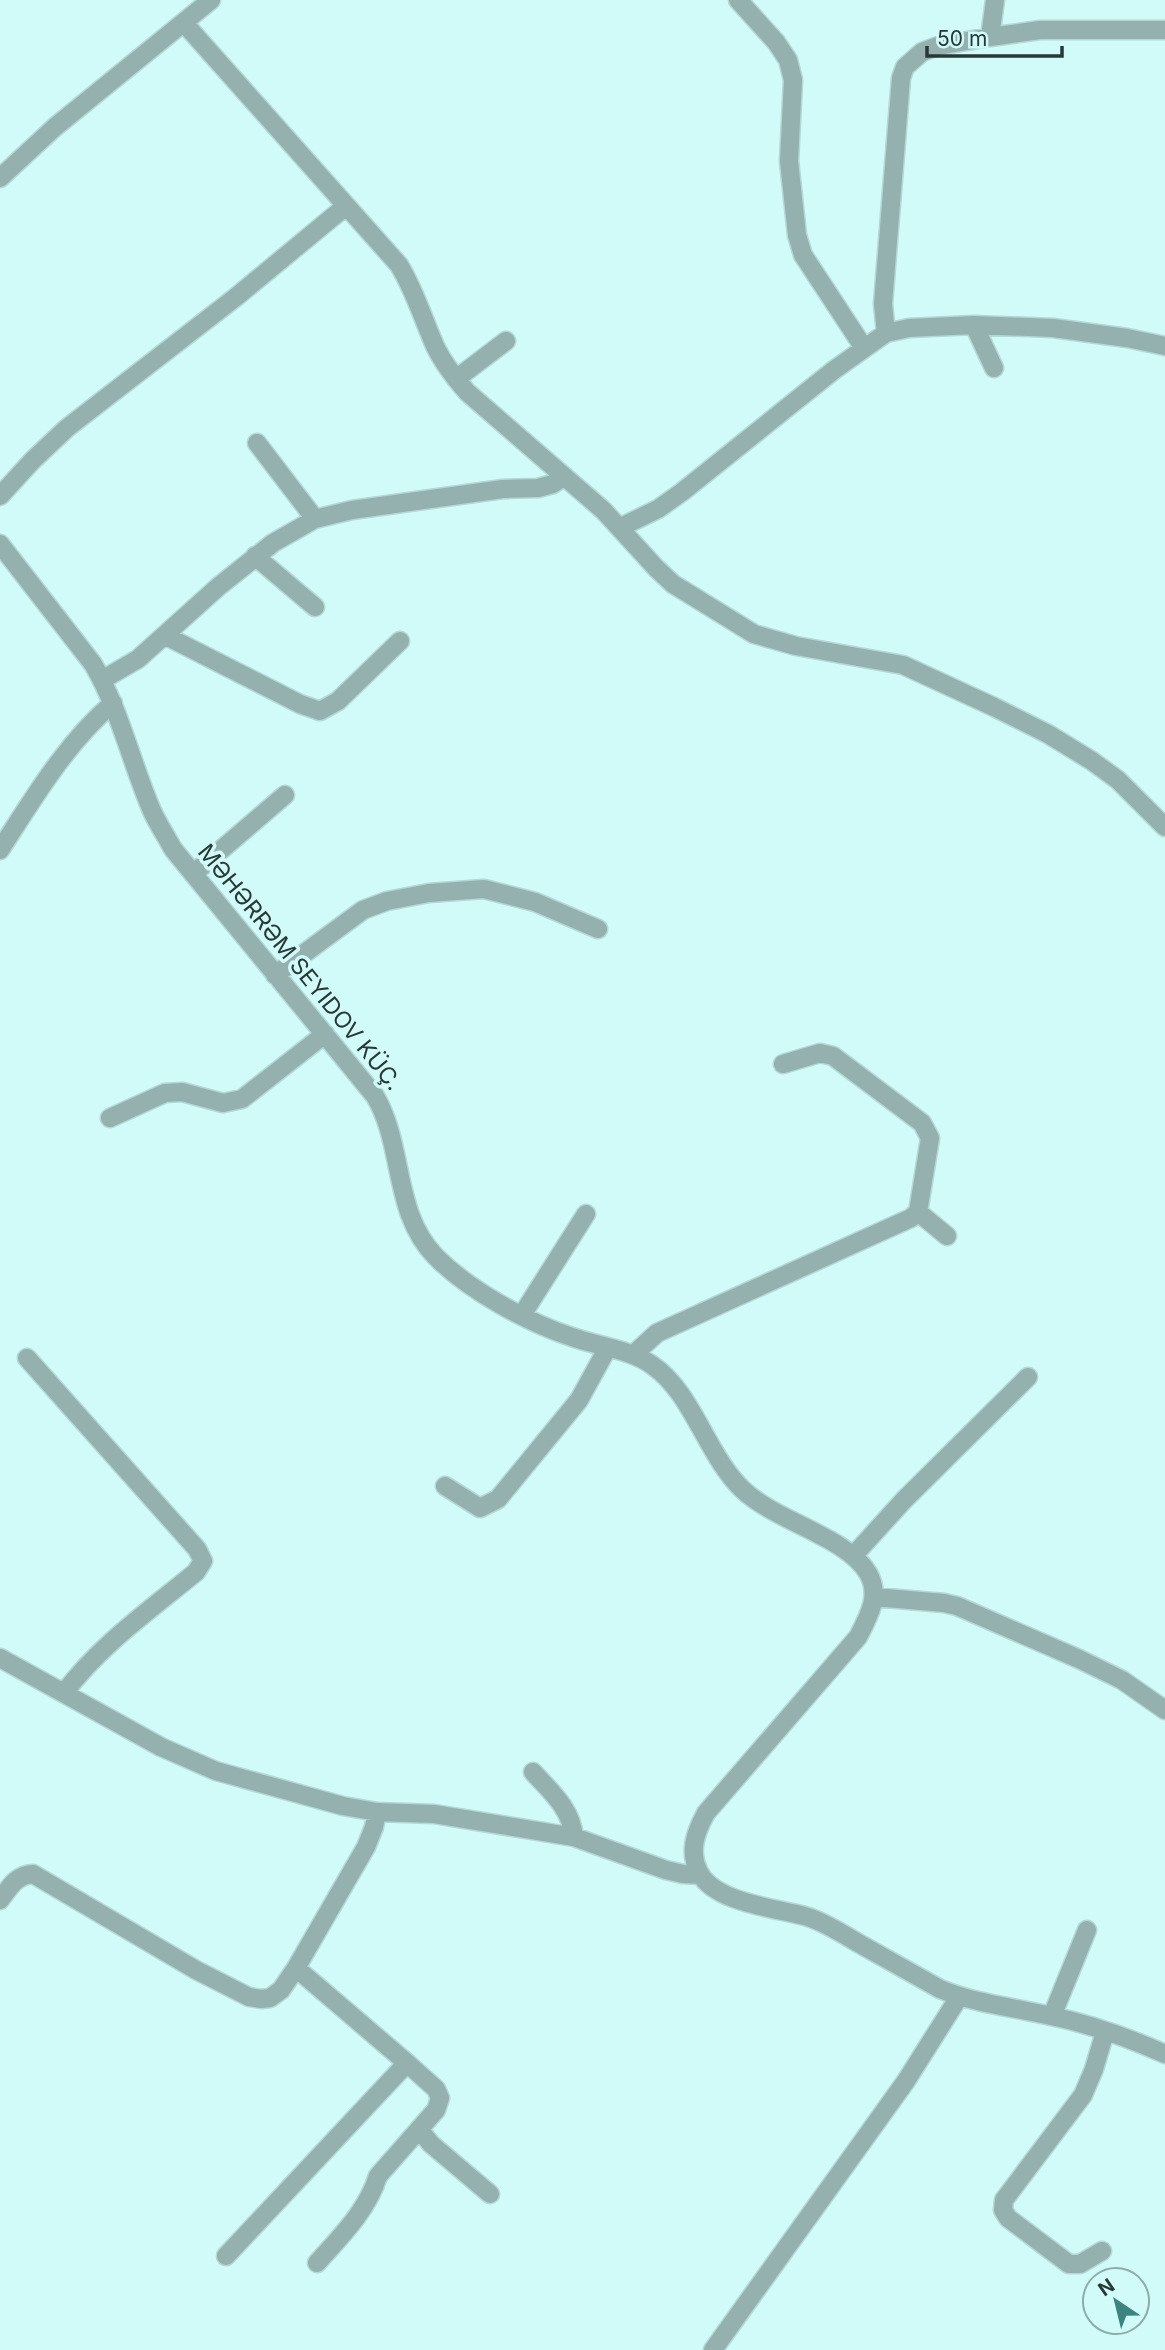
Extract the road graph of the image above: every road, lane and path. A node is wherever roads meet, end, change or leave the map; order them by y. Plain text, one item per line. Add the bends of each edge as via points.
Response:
1 (211, 0) edge
2 (738, 0) edge
3 (995, 0) edge
4 (184, 23) junction
5 (1165, 30) edge
6 (990, 37) junction
7 (0, 178) edge
8 (346, 206) junction
9 (974, 325) junction
10 (886, 333) junction
11 (506, 341) dead end
12 (1165, 346) edge
13 (864, 348) junction
14 (994, 368) dead end
15 (456, 379) junction
16 (257, 443) dead end
17 (564, 476) junction
18 (0, 496) edge
19 (315, 519) junction
20 (621, 527) junction
21 (0, 544) edge
22 (255, 556) junction
23 (315, 607) dead end
24 (166, 636) junction
25 (400, 641) dead end
26 (102, 680) junction
27 (113, 703) junction
28 (285, 795) dead end
29 (1161, 816) edge
30 (0, 850) edge
31 (192, 873) junction
32 (598, 929) dead end
33 (275, 975) junction
34 (325, 1034) junction
35 (783, 1064) dead end
36 (110, 1118) dead end
37 (918, 1212) junction
38 (586, 1214) dead end
39 (947, 1236) dead end
40 (523, 1315) junction
41 (607, 1349) junction
42 (633, 1355) junction
43 (27, 1358) dead end
44 (1028, 1377) dead end
45 (445, 1486) dead end
46 (854, 1555) junction
47 (875, 1597) junction
48 (0, 1658) edge
49 (64, 1693) junction
50 (1165, 1710) edge
51 (533, 1772) dead end
52 (377, 1812) junction
53 (574, 1837) junction
54 (701, 1875) junction
55 (0, 1900) edge
56 (1087, 1930) dead end
57 (296, 1968) junction
58 (959, 1997) junction
59 (1052, 2016) junction
60 (1105, 2032) junction
61 (1165, 2054) edge
62 (407, 2063) junction
63 (419, 2129) junction
64 (490, 2194) dead end
65 (1102, 2251) dead end
66 (226, 2256) dead end
67 (317, 2263) dead end
68 (713, 2350) edge

1 - 4 street
2 - 13 street via 788,60 793,80 789,160 797,235 803,255
3 - 6 street
4 - 7 street via 55,127
4 - 8 street
5 - 6 street via 1040,30
6 - 10 street via 922,52 905,67 901,78 883,304
8 - 15 street via 410,283 436,348
8 - 18 street via 67,428
9 - 10 street
9 - 12 street via 1053,328
9 - 14 street
10 - 13 street
11 - 15 street
13 - 20 street via 682,492
15 - 17 street
16 - 19 street
17 - 19 street via 538,488 503,489
17 - 20 street
19 - 22 street
20 - 29 street via 673,583 754,634 903,665 1005,712 1092,761
21 - 26 street, MƏHƏRRƏM SEYIDOV KÜÇ.
22 - 23 street
22 - 24 street
24 - 25 street via 320,711 338,701
24 - 26 street
26 - 27 street, MƏHƏRRƏM SEYIDOV KÜÇ.
27 - 30 street via 90,722
27 - 31 street, MƏHƏRRƏM SEYIDOV KÜÇ. via 152,811
28 - 31 street
31 - 33 street, MƏHƏRRƏM SEYIDOV KÜÇ.
32 - 33 street via 535,902 484,889 429,893 363,910
33 - 34 street, MƏHƏRRƏM SEYIDOV KÜÇ.
34 - 36 street via 242,1099 223,1103 182,1092 166,1093
34 - 40 street, MƏHƏRRƏM SEYIDOV KÜÇ. via 383,1111 407,1211 419,1235 452,1271
35 - 37 street via 820,1053 833,1056 922,1123 930,1138
37 - 39 street
37 - 42 street via 657,1333
38 - 40 street
40 - 41 street, MƏHƏRRƏM SEYIDOV KÜÇ.
41 - 42 street, MƏHƏRRƏM SEYIDOV KÜÇ.
41 - 45 street via 579,1400 498,1499 480,1508
42 - 46 street, MƏHƏRRƏM SEYIDOV KÜÇ. via 650,1363 673,1385 740,1487 758,1503
43 - 49 street via 203,1561 196,1572 104,1647
44 - 46 street
46 - 47 street, MƏHƏRRƏM SEYIDOV KÜÇ. via 873,1581
47 - 50 street via 957,1606 1122,1680
47 - 54 street via 858,1636 706,1813 696,1830 694,1847
48 - 49 street
49 - 52 street via 160,1747 216,1771
51 - 53 street via 566,1808
52 - 53 street via 434,1814
52 - 57 street via 366,1847
53 - 54 street via 666,1870
54 - 58 street via 725,1894 831,1927
55 - 57 street via 15,1881 33,1874 249,1997 270,1998
56 - 59 street
57 - 62 street
58 - 59 street
58 - 68 street via 906,2081
59 - 60 street
60 - 61 street
60 - 65 street via 1083,2095 1004,2200 1003,2210 1069,2264 1080,2264
62 - 63 street via 440,2098
62 - 66 street
63 - 64 street
63 - 67 street via 378,2176 360,2214

